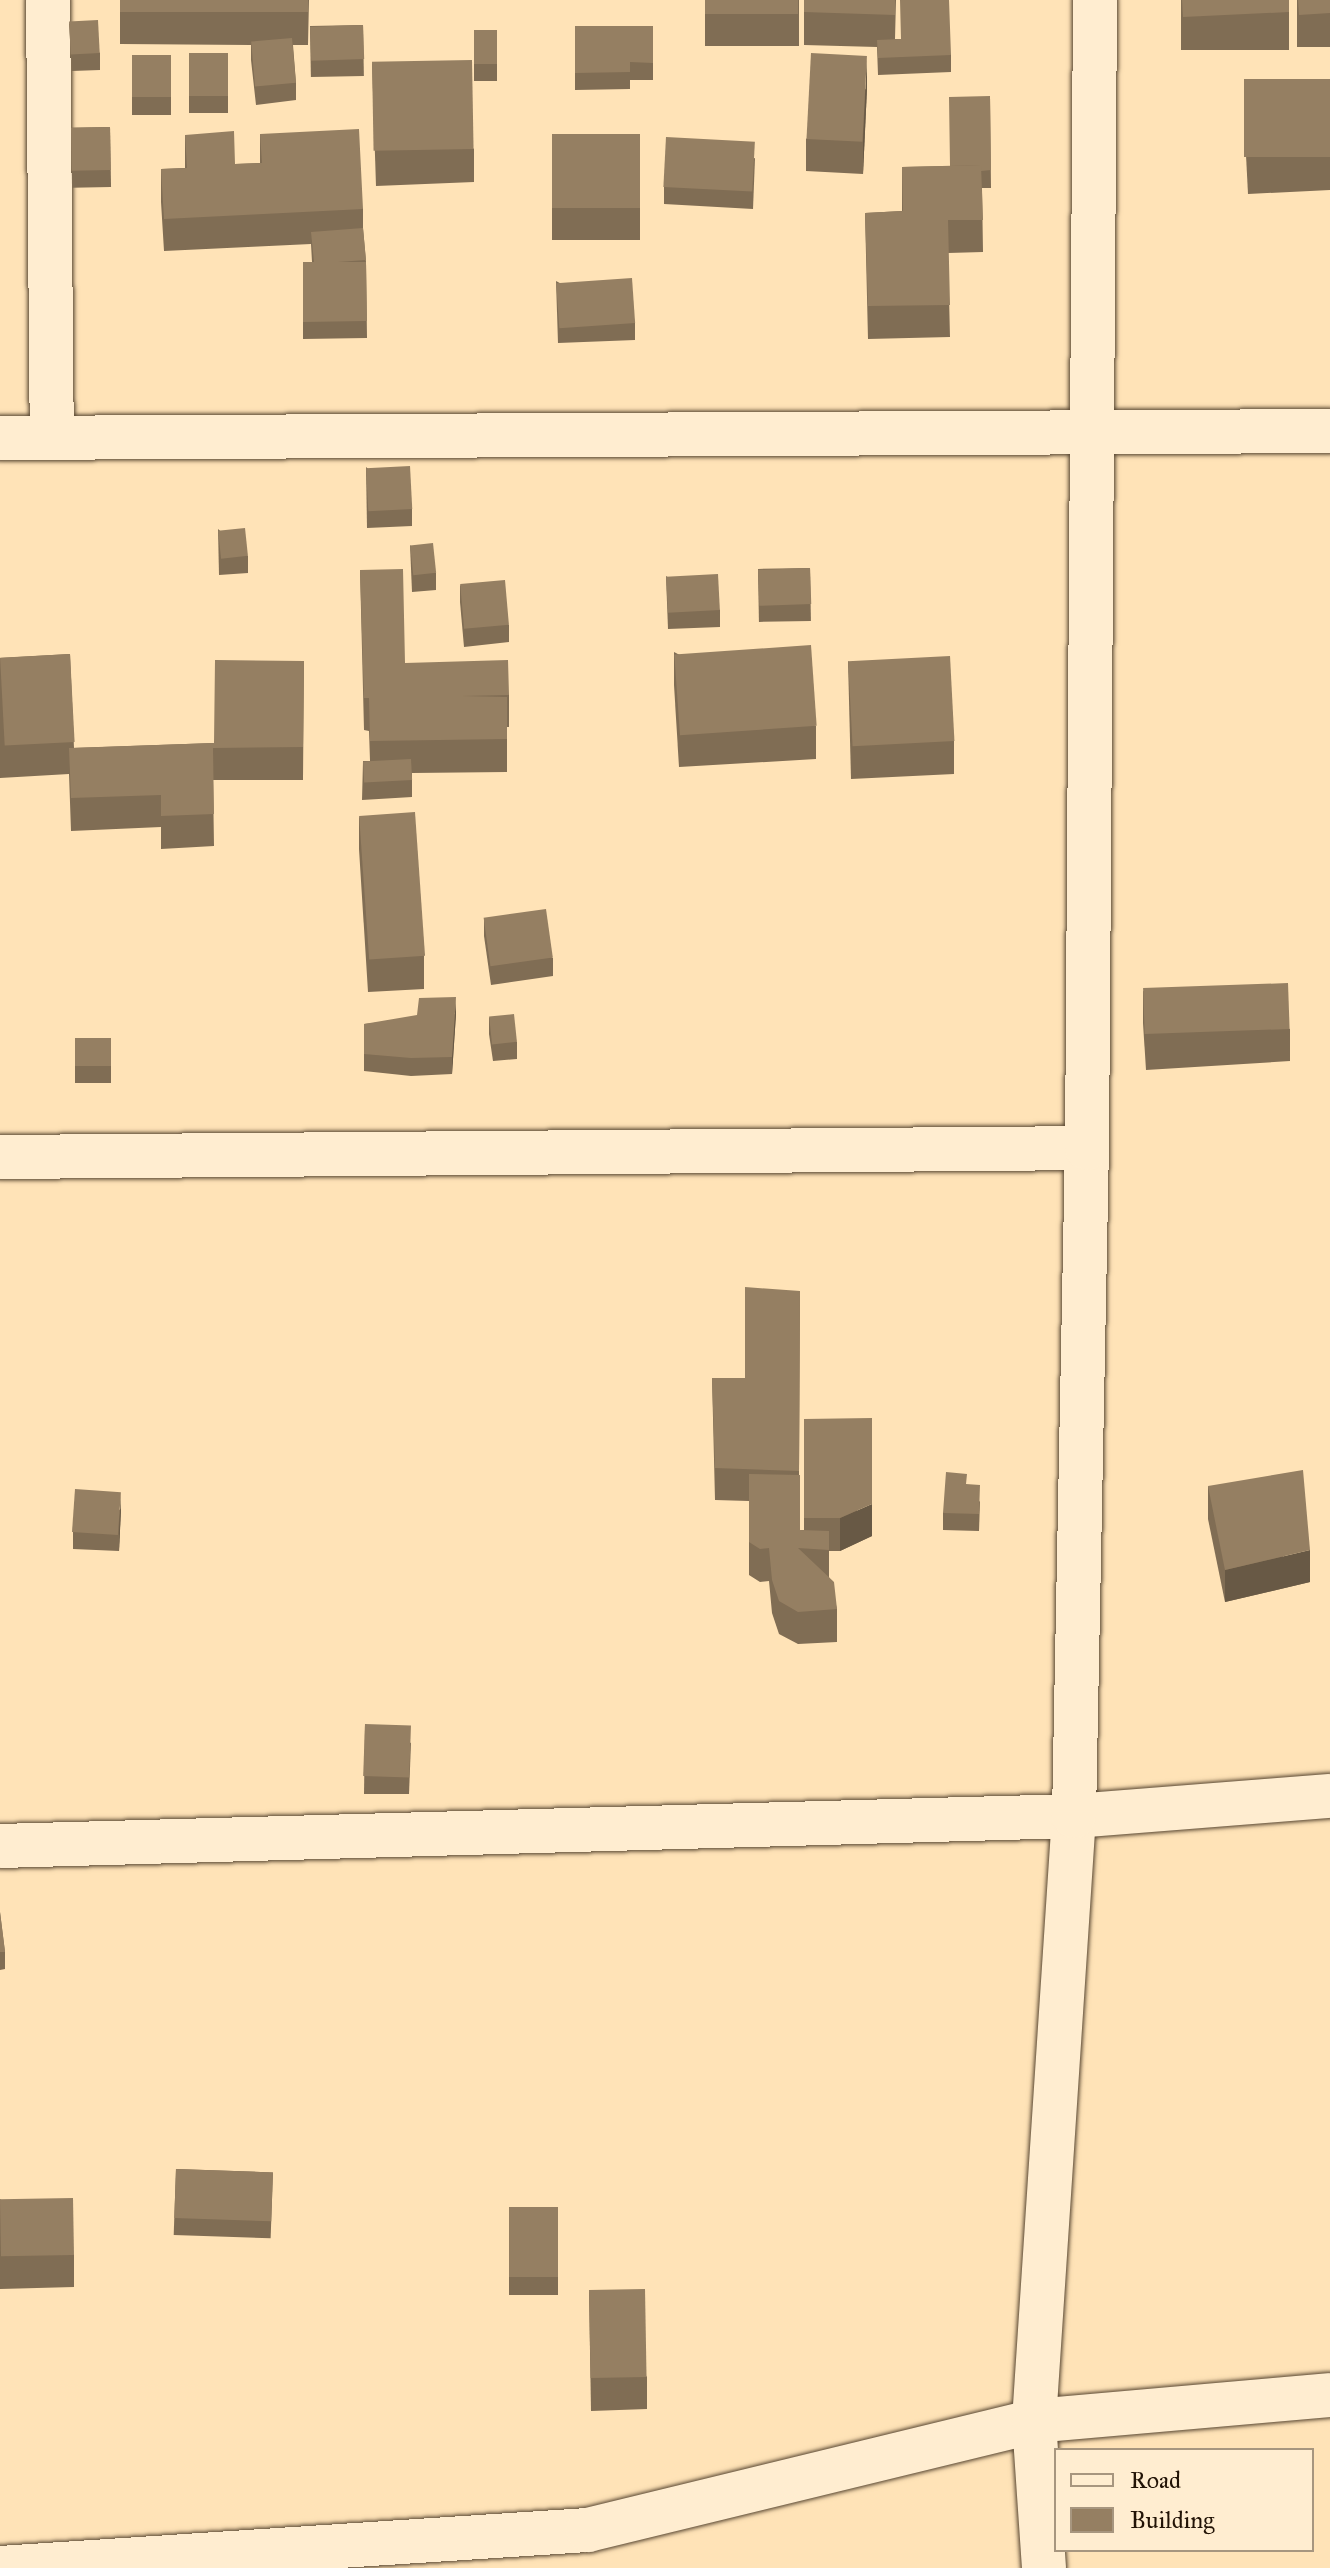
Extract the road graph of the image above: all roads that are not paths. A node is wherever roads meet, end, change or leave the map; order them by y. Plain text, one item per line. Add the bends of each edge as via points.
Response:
1 (48, 0) edge
2 (1095, 0) edge
3 (1090, 431) junction
4 (1330, 431) edge
5 (52, 437) junction
6 (0, 438) edge
7 (1087, 1148) junction
8 (0, 1157) edge
9 (1330, 1796) edge
10 (1074, 1816) junction
11 (0, 1846) edge
12 (1330, 2395) edge
13 (1034, 2421) junction
14 (0, 2568) edge
15 (1044, 2568) edge

1 - 5 street
2 - 3 street
3 - 4 street
3 - 5 street
3 - 7 street
5 - 6 street
7 - 8 street
7 - 10 street
9 - 10 street
10 - 11 street
10 - 13 street
12 - 13 street
13 - 14 street via 588,2530
13 - 15 street

